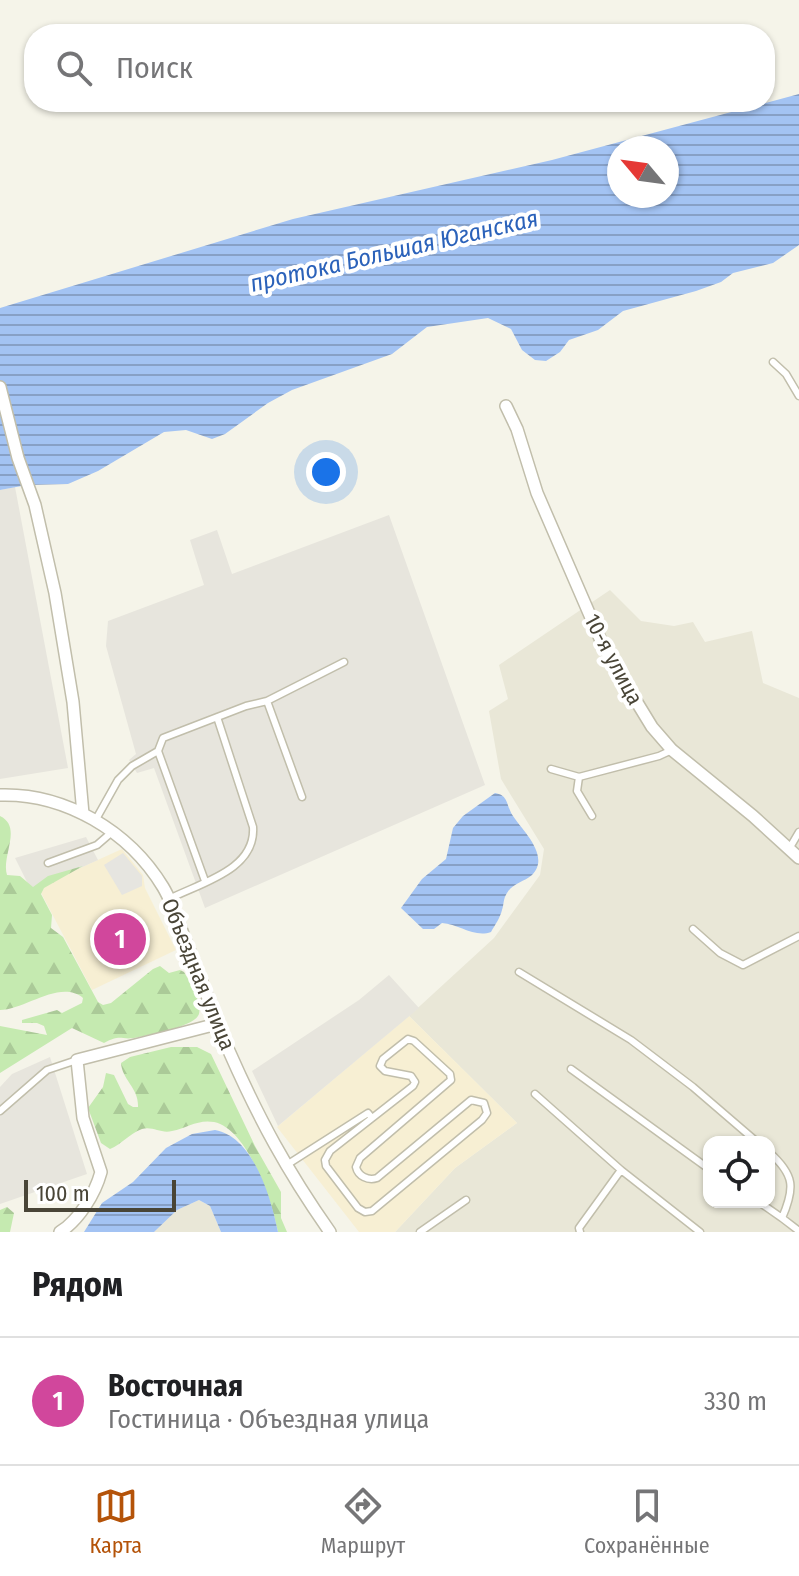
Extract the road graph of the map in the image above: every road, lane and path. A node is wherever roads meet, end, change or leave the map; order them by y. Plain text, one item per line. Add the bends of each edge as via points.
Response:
1 (773, 362) dead end
2 (0, 387) edge
3 (799, 396) edge
4 (506, 406) dead end
5 (344, 662) dead end
6 (267, 701) junction
7 (217, 717) junction
8 (672, 750) junction
9 (158, 751) junction
10 (551, 769) dead end
11 (579, 777) junction
12 (0, 795) edge
13 (302, 797) dead end
14 (83, 814) junction
15 (592, 816) dead end
16 (95, 821) junction
17 (112, 832) junction
18 (799, 832) edge
19 (789, 849) junction
20 (799, 858) edge
21 (48, 863) dead end
22 (205, 881) junction
23 (169, 899) junction
24 (693, 929) dead end
25 (799, 936) edge
26 (519, 972) dead end
27 (217, 1024) junction
28 (77, 1060) junction
29 (571, 1069) dead end
30 (535, 1094) dead end
31 (0, 1111) edge
32 (372, 1118) junction
33 (750, 1136) edge
34 (775, 1158) edge
35 (703, 1165) edge
36 (285, 1166) junction
37 (621, 1170) junction
38 (466, 1200) dead end
39 (768, 1208) edge
40 (782, 1218) junction
41 (799, 1231) edge
42 (60, 1232) edge
43 (330, 1232) edge
44 (420, 1232) edge
45 (580, 1232) edge
46 (700, 1232) edge

1 - 3 lane
2 - 14 street via 55,593
4 - 8 street, 10-я улица via 605,650
5 - 6 lane
6 - 7 lane
6 - 13 lane
7 - 9 lane via 163,738
7 - 22 lane via 253,836 238,865
8 - 11 lane
8 - 19 street, 10-я улица
9 - 16 lane via 118,780
9 - 22 lane
10 - 11 lane
11 - 15 lane via 577,791
12 - 14 street, Объездная улица via 38,797
14 - 16 street, Объездная улица
16 - 17 street, Объездная улица
17 - 21 lane via 97,845
17 - 23 street, Объездная улица via 144,862
18 - 19 lane
19 - 20 street, 10-я улица
22 - 23 lane
23 - 27 street, Объездная улица
24 - 25 lane via 743,965
26 - 33 lane via 631,1040
27 - 28 street
27 - 36 street, Объездная улица
28 - 31 lane via 47,1070
28 - 42 street via 83,1118 101,1172 81,1211
29 - 35 lane
30 - 37 lane
32 - 32 lane via 415,1082 380,1066 408,1039 451,1080 360,1158 360,1174 377,1178 471,1100 480,1100 487,1109 482,1120 365,1212 325,1160
32 - 36 lane via 368,1113
34 - 40 lane via 792,1187
36 - 43 street, Объездная улица
37 - 45 lane
37 - 46 lane
38 - 44 lane
39 - 40 lane
40 - 41 lane

